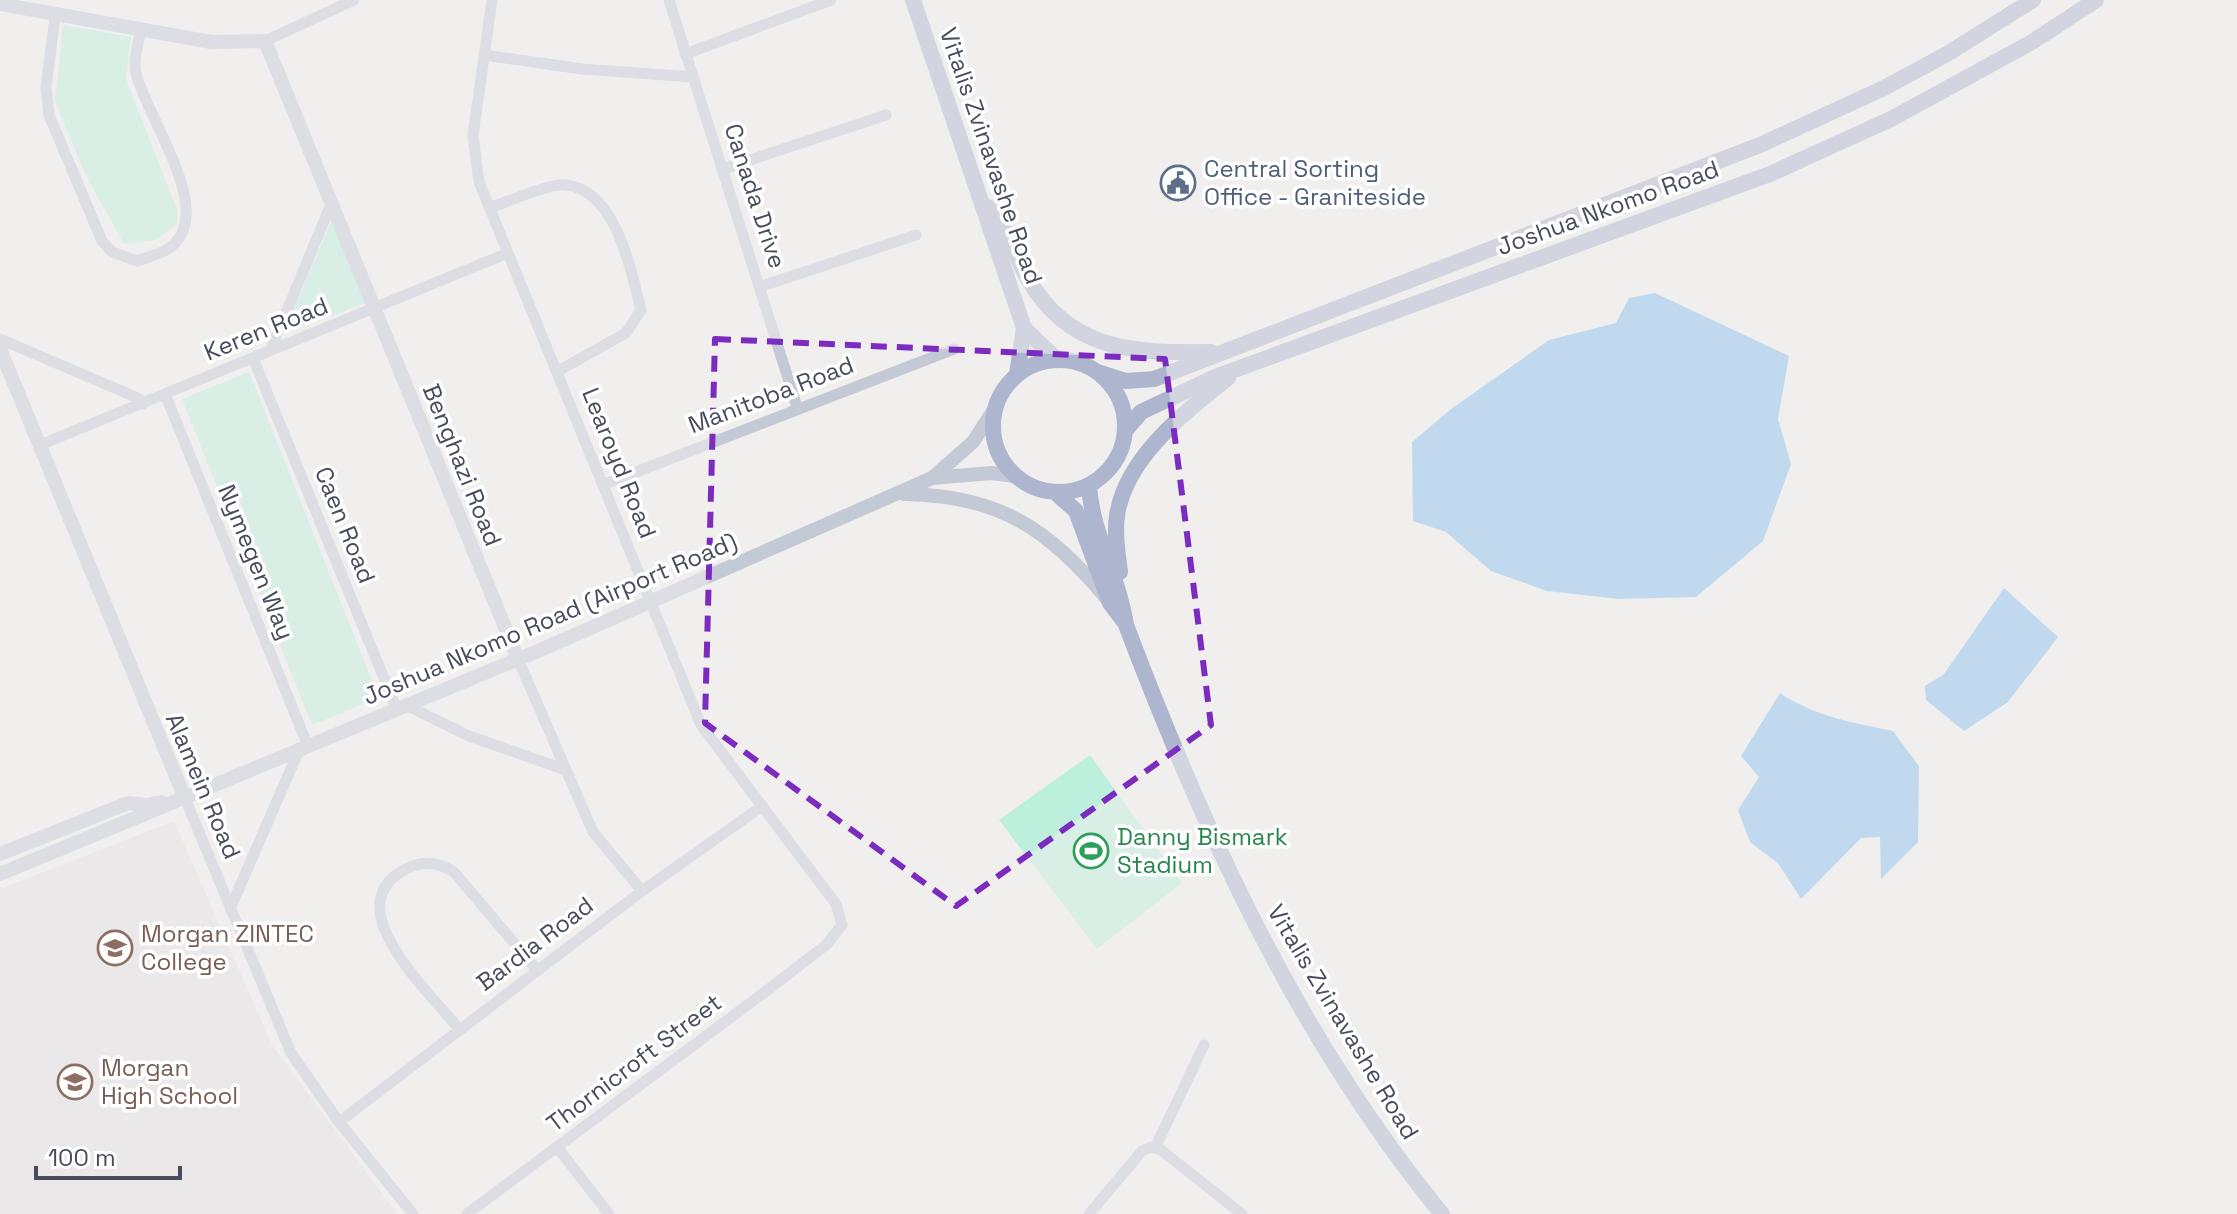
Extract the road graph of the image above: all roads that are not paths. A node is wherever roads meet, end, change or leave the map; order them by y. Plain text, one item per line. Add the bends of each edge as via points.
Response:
1 (354, 0) edge
2 (492, 0) edge
3 (669, 0) edge
4 (831, 0) edge
5 (913, 0) edge
6 (2033, 0) edge
7 (2096, 0) edge
8 (0, 4) edge
9 (55, 17) junction
10 (141, 30) junction
11 (265, 41) junction
12 (685, 54) junction
13 (484, 55) junction
14 (693, 77) junction
15 (886, 115) dead end
16 (723, 169) junction
17 (981, 201) junction
18 (331, 204) junction
19 (489, 208) junction
20 (916, 235) dead end
21 (508, 253) junction
22 (762, 286) junction
23 (374, 309) junction
24 (1024, 328) junction
25 (0, 339) edge
26 (0, 349) edge
27 (271, 349) junction
28 (954, 349) dead end
29 (1224, 352) junction
30 (253, 358) junction
31 (1056, 359) junction
32 (1241, 367) junction
33 (558, 371) junction
34 (1098, 372) junction
35 (1017, 374) junction
36 (165, 394) junction
37 (143, 404) junction
38 (797, 407) junction
39 (995, 408) junction
40 (1125, 431) junction
41 (40, 445) junction
42 (1015, 476) junction
43 (932, 478) junction
44 (605, 484) junction
45 (1089, 486) junction
46 (1056, 493) junction
47 (897, 494) junction
48 (1116, 601) junction
49 (651, 602) junction
50 (518, 659) junction
51 (402, 708) junction
52 (304, 747) junction
53 (563, 769) junction
54 (184, 796) junction
55 (761, 807) junction
56 (0, 854) edge
57 (0, 874) edge
58 (642, 891) junction
59 (230, 909) junction
60 (826, 945) joint
61 (537, 970) junction
62 (459, 1029) junction
63 (1204, 1045) dead end
64 (339, 1122) junction
65 (558, 1148) junction
66 (1158, 1149) junction
67 (413, 1214) edge
68 (467, 1214) edge
69 (609, 1214) edge
70 (1089, 1214) edge
71 (1242, 1214) edge
72 (1442, 1214) edge

1 - 11 street
2 - 13 street, Learoyd Road
3 - 12 street, Canada Drive
4 - 12 street
5 - 17 main road, Vitalis Zvinavashe Road
6 - 29 main road, Joshua Nkomo Road via 1884,88 1760,145
7 - 32 main road, Joshua Nkomo Road via 2032,42 1891,119 1770,174
8 - 9 street
9 - 10 street
9 - 10 street via 46,87 49,115 102,241 112,252 137,261 175,244 188,215 136,75
10 - 11 street via 211,42
11 - 18 street, Benghazi Road
12 - 14 street, Canada Drive
13 - 14 street
13 - 19 street, Learoyd Road via 473,158
14 - 16 street, Canada Drive
15 - 16 street
16 - 22 street, Canada Drive
17 - 24 main road, Vitalis Zvinavashe Road
17 - 29 main road via 1003,227 1044,303 1074,329 1117,348 1144,353
18 - 23 street, Benghazi Road
18 - 27 street
19 - 21 street, Learoyd Road
19 - 33 street via 563,184 582,189 601,203 627,252 641,310 626,333
20 - 22 street
21 - 23 street, Keren Road
21 - 33 street, Learoyd Road
22 - 38 street, Canada Drive
23 - 27 street, Keren Road
23 - 50 street, Benghazi Road
24 - 31 main road, Vitalis Zvinavashe Road
24 - 35 main road, Vitalis Zvinavashe Road
25 - 37 street
26 - 41 street, Alamein Road
27 - 30 street, Keren Road
28 - 38 street, Manitoba Road
29 - 34 main road, Joshua Nkomo Road via 1154,379 1126,381
30 - 36 street, Keren Road
30 - 51 street, Caen Road
31 - 34 main road
31 - 35 main road
32 - 40 main road, Joshua Nkomo Road via 1170,396 1141,412
32 - 48 main road via 1177,420 1149,452 1121,500
33 - 44 street, Learoyd Road
34 - 40 main road via 1119,398
35 - 39 main road
36 - 37 street, Keren Road
36 - 52 street, Nymegen Way
37 - 41 street, Keren Road
38 - 44 street, Manitoba Road
39 - 42 main road via 995,445
39 - 43 street via 973,442
40 - 45 main road via 1115,463
41 - 54 street, Alamein Road
42 - 43 street
42 - 46 main road
43 - 47 street, Joshua Nkomo Road (Airport Road)
44 - 49 street, Learoyd Road
45 - 46 main road
45 - 48 main road, Vitalis Zvinavashe Road
46 - 48 main road, Vitalis Zvinavashe Road via 1076,511
47 - 48 street via 968,501 1031,526 1061,547
47 - 49 street, Joshua Nkomo Road (Airport Road)
48 - 72 main road, Vitalis Zvinavashe Road via 1205,824 1271,958 1368,1115
49 - 50 street, Joshua Nkomo Road (Airport Road)
49 - 55 street, Learoyd Road via 701,725
50 - 51 street, Joshua Nkomo Road (Airport Road)
50 - 53 street, Benghazi Road
51 - 52 street, Joshua Nkomo Road (Airport Road)
51 - 53 street
52 - 54 street, Joshua Nkomo Road (Airport Road)
52 - 59 street
53 - 58 street, Benghazi Road via 593,832
54 - 56 street via 147,805 128,803
54 - 57 street
54 - 59 street, Alamein Road
55 - 58 street, Bardia Road
55 - 60 street, Learoyd Road via 841,914 842,925
58 - 61 street, Bardia Road
59 - 64 street, Alamein Road via 287,1046
60 - 65 street, Thornicroft Street
61 - 62 street, Bardia Road
61 - 62 street via 454,872 440,863 410,866 389,879 379,897 382,926
62 - 64 street, Bardia Road
63 - 66 street
64 - 67 street, Alamein Road
65 - 68 street, Thornicroft Street
65 - 69 street
66 - 70 street via 1142,1151
66 - 71 street

